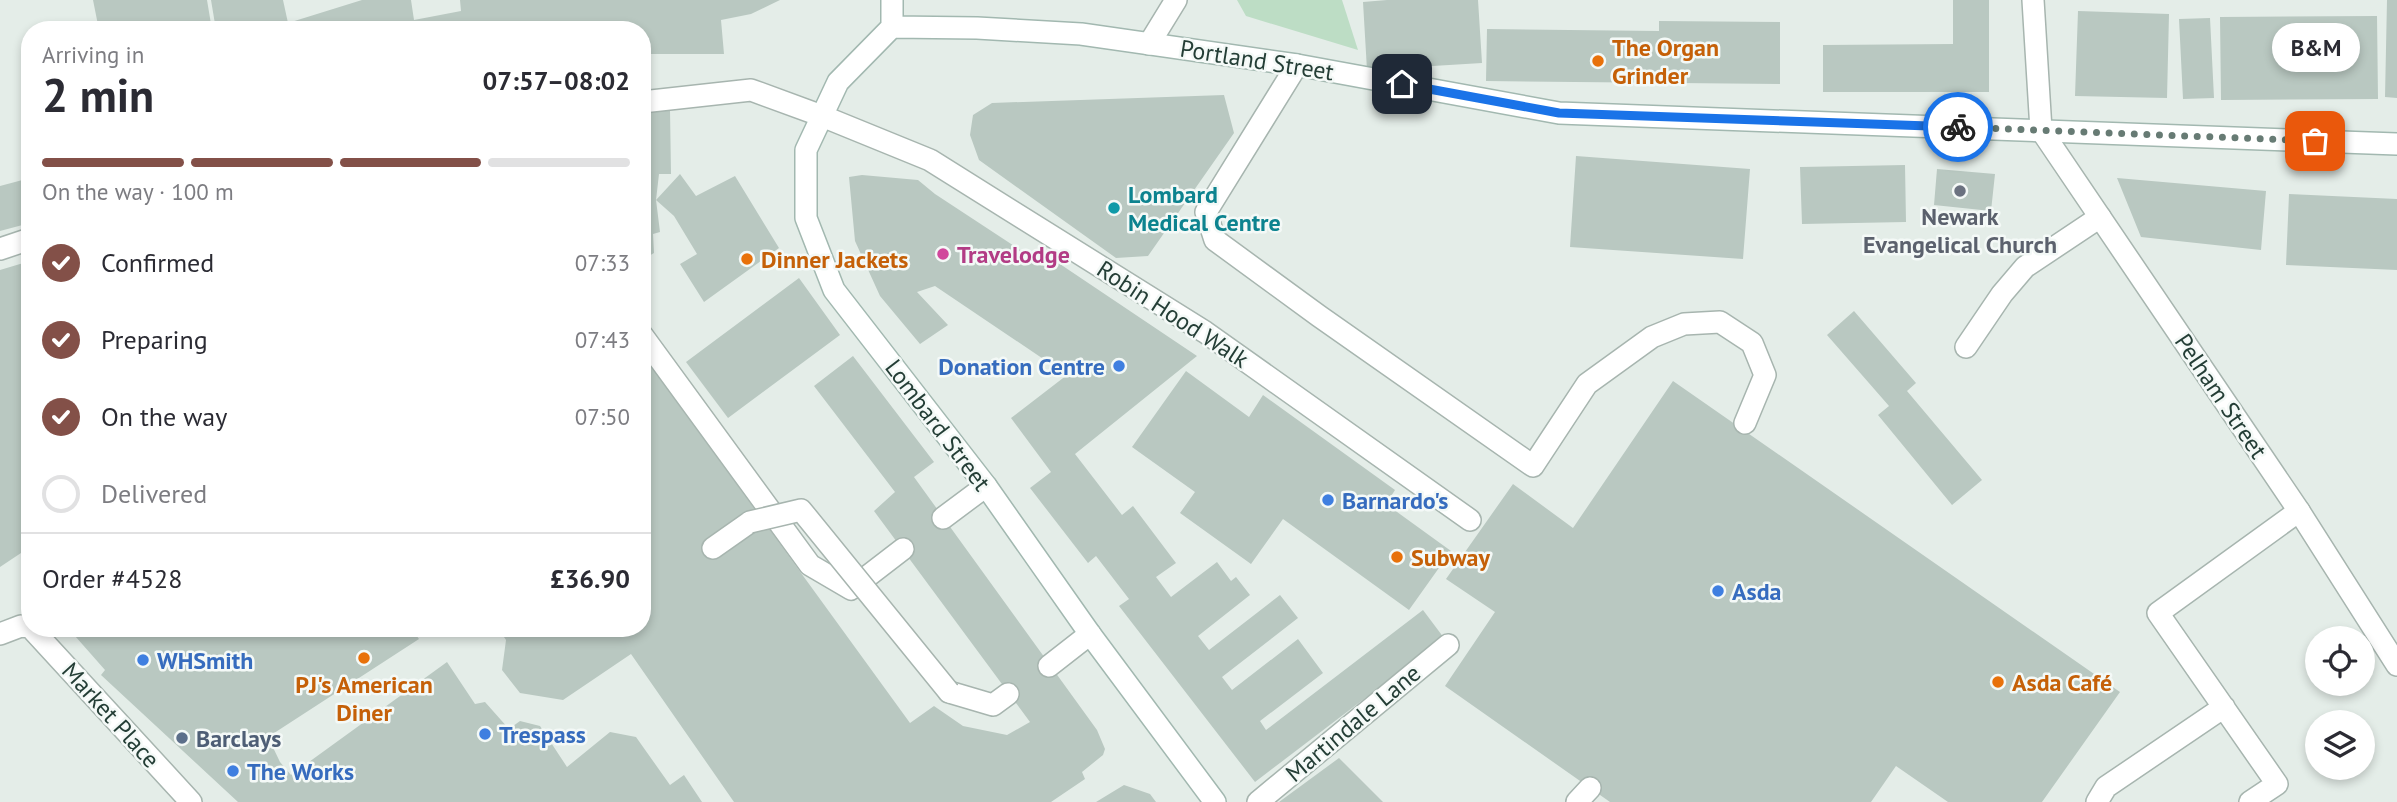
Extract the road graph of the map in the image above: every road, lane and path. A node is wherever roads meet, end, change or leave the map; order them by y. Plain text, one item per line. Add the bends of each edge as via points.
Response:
1 (892, 0) edge
2 (1176, 0) edge
3 (2034, 0) edge
4 (892, 27) junction
5 (1149, 44) junction
6 (1297, 65) junction
7 (651, 101) edge
8 (822, 116) junction
9 (2040, 130) junction
10 (2397, 144) edge
11 (2100, 217) junction
12 (21, 242) edge
13 (0, 249) edge
14 (651, 347) edge
15 (1966, 347) dead end
16 (1745, 423) dead end
17 (986, 486) junction
18 (2299, 512) junction
19 (943, 518) dead end
20 (1470, 520) dead end
21 (713, 548) dead end
22 (903, 549) dead end
23 (21, 626) edge
24 (0, 634) edge
25 (1090, 634) junction
26 (39, 637) edge
27 (1448, 645) dead end
28 (2397, 664) edge
29 (1049, 666) dead end
30 (1008, 694) dead end
31 (2224, 707) junction
32 (191, 802) edge
33 (1215, 802) edge
34 (1258, 802) edge
35 (2097, 802) edge
36 (2250, 802) edge

1 - 4 main road
2 - 5 main road
3 - 9 main road
4 - 5 main road, Portland Street via 1068,33
4 - 8 main road, Lombard Street via 838,82
5 - 6 main road, Portland Street
6 - 9 main road, Portland Street via 1559,113
6 - 16 main road via 1206,212 1215,240 1533,466 1587,384 1653,337 1684,324 1720,322 1752,342 1765,376
7 - 8 main road, Robin Hood Walk via 751,90
8 - 17 main road, Lombard Street via 806,150 806,218 834,290
8 - 20 main road, Robin Hood Walk via 930,160 1205,332
9 - 10 main road, Portland Street
9 - 11 main road, Pelham Street
11 - 15 main road via 2025,267
11 - 18 main road, Pelham Street
12 - 13 main road
14 - 22 main road via 810,565 851,589
17 - 19 main road
17 - 25 main road, Lombard Street
18 - 28 main road, Pelham Street
18 - 31 main road via 2158,613
21 - 30 main road, bridge via 750,522 801,510 949,692 993,705
23 - 24 main road, Market Place
25 - 29 main road
25 - 33 main road, Lombard Street
26 - 32 main road, Market Place
27 - 34 main road, Martindale Lane
31 - 35 main road via 2106,787
31 - 36 main road via 2277,784

